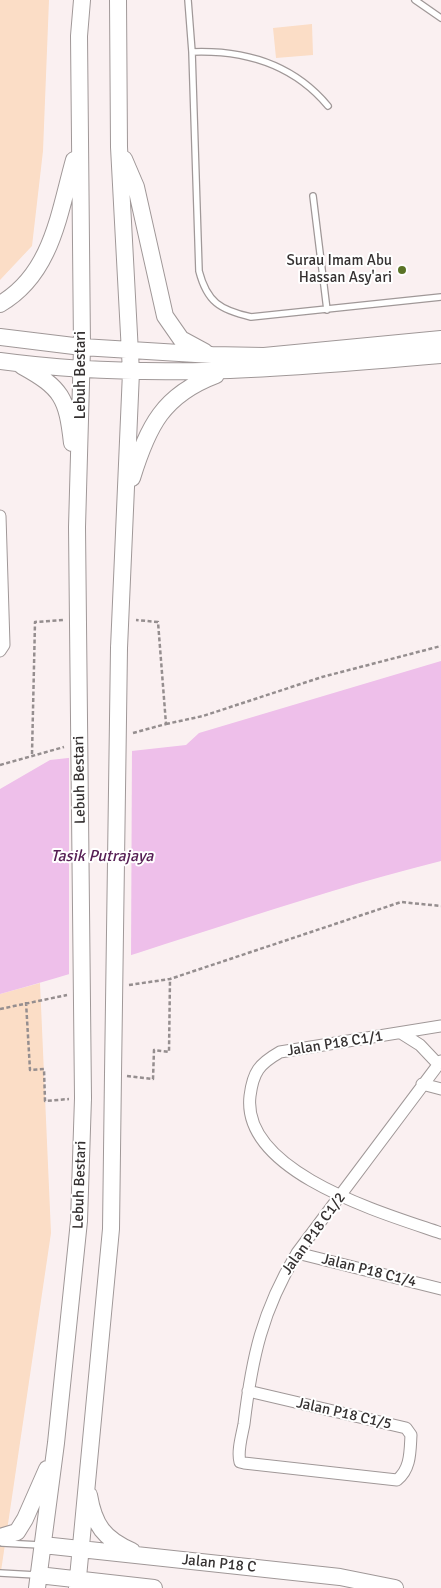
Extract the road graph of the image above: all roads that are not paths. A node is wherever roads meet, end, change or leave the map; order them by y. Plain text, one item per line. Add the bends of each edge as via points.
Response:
1 (82, 0) edge
2 (118, 0) edge
3 (188, 0) edge
4 (415, 0) edge
5 (441, 18) edge
6 (192, 52) junction
7 (328, 106) dead end
8 (80, 139) junction
9 (120, 147) junction
10 (313, 196) dead end
11 (441, 297) edge
12 (0, 304) edge
13 (327, 310) junction
14 (0, 337) edge
15 (441, 340) edge
16 (82, 347) junction
17 (131, 349) junction
18 (212, 355) junction
19 (441, 355) edge
20 (0, 361) edge
21 (17, 363) junction
22 (80, 370) junction
23 (228, 371) junction
24 (131, 372) junction
25 (124, 501) junction
26 (0, 516) edge
27 (77, 527) junction
28 (0, 651) edge
29 (441, 1026) edge
30 (401, 1033) junction
31 (440, 1063) edge
32 (422, 1084) junction
33 (441, 1089) edge
34 (340, 1196) junction
35 (441, 1233) edge
36 (297, 1252) junction
37 (441, 1289) edge
38 (248, 1391) junction
39 (56, 1443) junction
40 (240, 1462) joint
41 (87, 1480) junction
42 (0, 1537) edge
43 (0, 1542) edge
44 (43, 1545) junction
45 (81, 1549) junction
46 (141, 1555) junction
47 (0, 1573) edge
48 (38, 1582) edge
49 (78, 1584) edge
50 (149, 1588) edge
51 (154, 1588) edge
52 (395, 1588) edge

1 - 8 main road, Lebuh Bestari
2 - 9 main road
3 - 6 lane
4 - 5 lane
6 - 7 lane via 218,51 251,56 285,69 315,90
6 - 13 lane via 199,271 204,289 215,303 231,312 251,317
8 - 12 main road via 44,260 28,283
8 - 16 main road, Lebuh Bestari
9 - 17 main road
9 - 18 main road via 136,187 165,316 181,340
10 - 13 lane
11 - 13 lane
14 - 16 main road
15 - 18 main road via 292,354
16 - 17 main road
16 - 22 main road, Lebuh Bestari
17 - 18 main road
17 - 24 main road
19 - 23 main road
20 - 21 main road
21 - 22 main road
21 - 27 main road via 56,388 69,416
22 - 24 main road
22 - 27 main road, Lebuh Bestari
23 - 24 main road
23 - 25 main road via 195,383 174,397 155,419 142,444
24 - 25 main road
25 - 41 main road, bridge via 111,1229
26 - 28 street via 4,645
27 - 39 main road, Lebuh Bestari, bridge via 83,1098 80,1222
29 - 30 street, Jalan P18 C1/1
30 - 31 street
30 - 34 street, Jalan P18 C1/1 via 280,1052 262,1062 254,1074 250,1120 262,1139 286,1165
31 - 32 street, Jalan P18 C1/2
32 - 33 street
32 - 34 street, Jalan P18 C1/2
34 - 35 street via 376,1212
34 - 36 street, Jalan P18 C1/2
36 - 37 street, Jalan P18 C1/4
36 - 38 street, Jalan P18 C1/2 via 269,1305
38 - 40 street, Jalan P18 C1/2
38 - 40 street, Jalan P18 C1/5 via 406,1428 412,1435 408,1465 397,1480
39 - 42 main road via 26,1519 17,1532
39 - 44 main road, Lebuh Bestari
41 - 45 main road
41 - 46 main road via 91,1504 105,1536
43 - 44 lane
44 - 45 main road, Jalan P18 C
44 - 48 main road, Lebuh Bestari
45 - 46 main road, Jalan P18 C
45 - 49 main road
46 - 52 main road, Jalan P18 C via 340,1577
47 - 48 lane
48 - 49 main road
49 - 50 main road
50 - 51 main road

